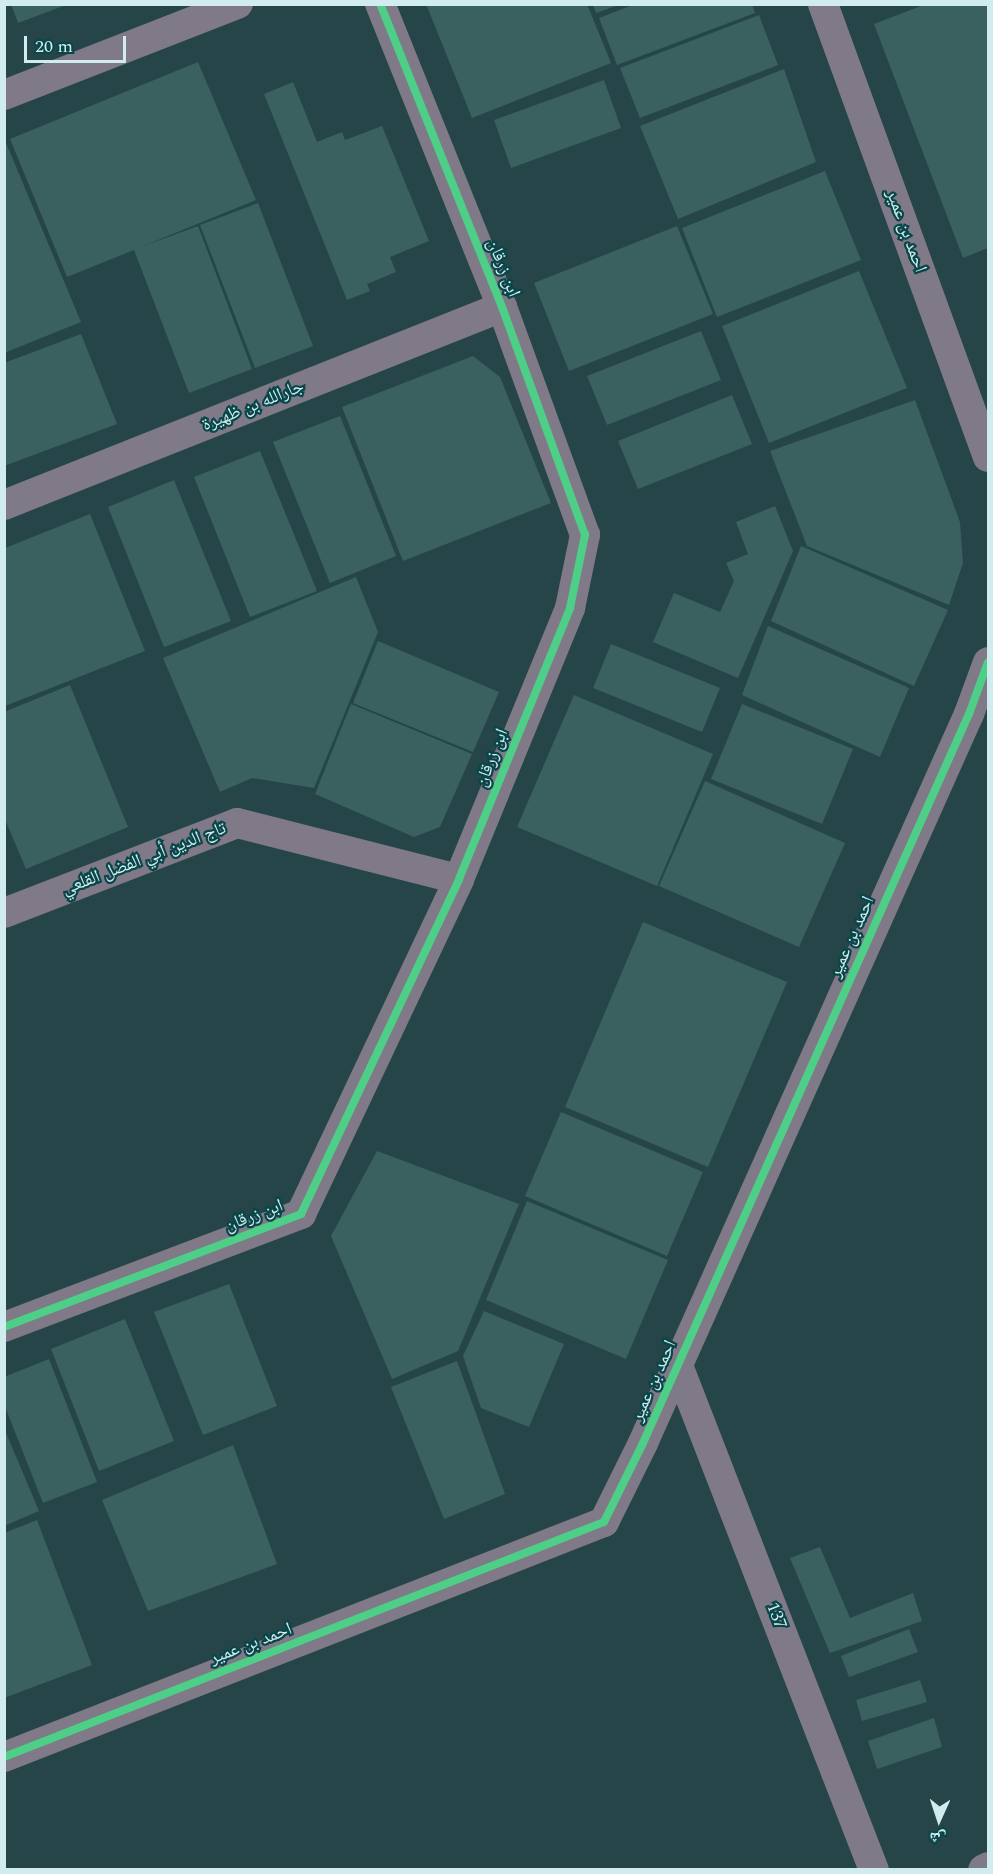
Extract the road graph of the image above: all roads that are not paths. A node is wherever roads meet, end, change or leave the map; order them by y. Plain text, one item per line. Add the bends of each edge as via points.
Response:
1 (238, 4) edge
2 (380, 4) edge
3 (823, 4) edge
4 (4, 95) edge
5 (502, 307) junction
6 (988, 457) edge
7 (4, 505) edge
8 (988, 662) edge
9 (979, 710) edge
10 (459, 879) junction
11 (4, 913) edge
12 (4, 1327) edge
13 (677, 1364) junction
14 (4, 1757) edge
15 (988, 1868) edge
16 (874, 1869) edge
17 (984, 1869) edge

1 - 4 street
2 - 5 street, ابن زرقان
3 - 6 street, احمد بن عمير
5 - 7 street, جارالله بن ظهيرة
5 - 10 street, ابن زرقان via 585,535 570,608
8 - 9 street, احمد بن عمير
9 - 13 street, احمد بن عمير
10 - 11 street, تاج الدين أبي الفضل القلعي via 237,823
10 - 12 street, ابن زرقان via 301,1214
13 - 14 street, احمد بن عمير via 604,1522
13 - 16 street, 137
15 - 17 main road

